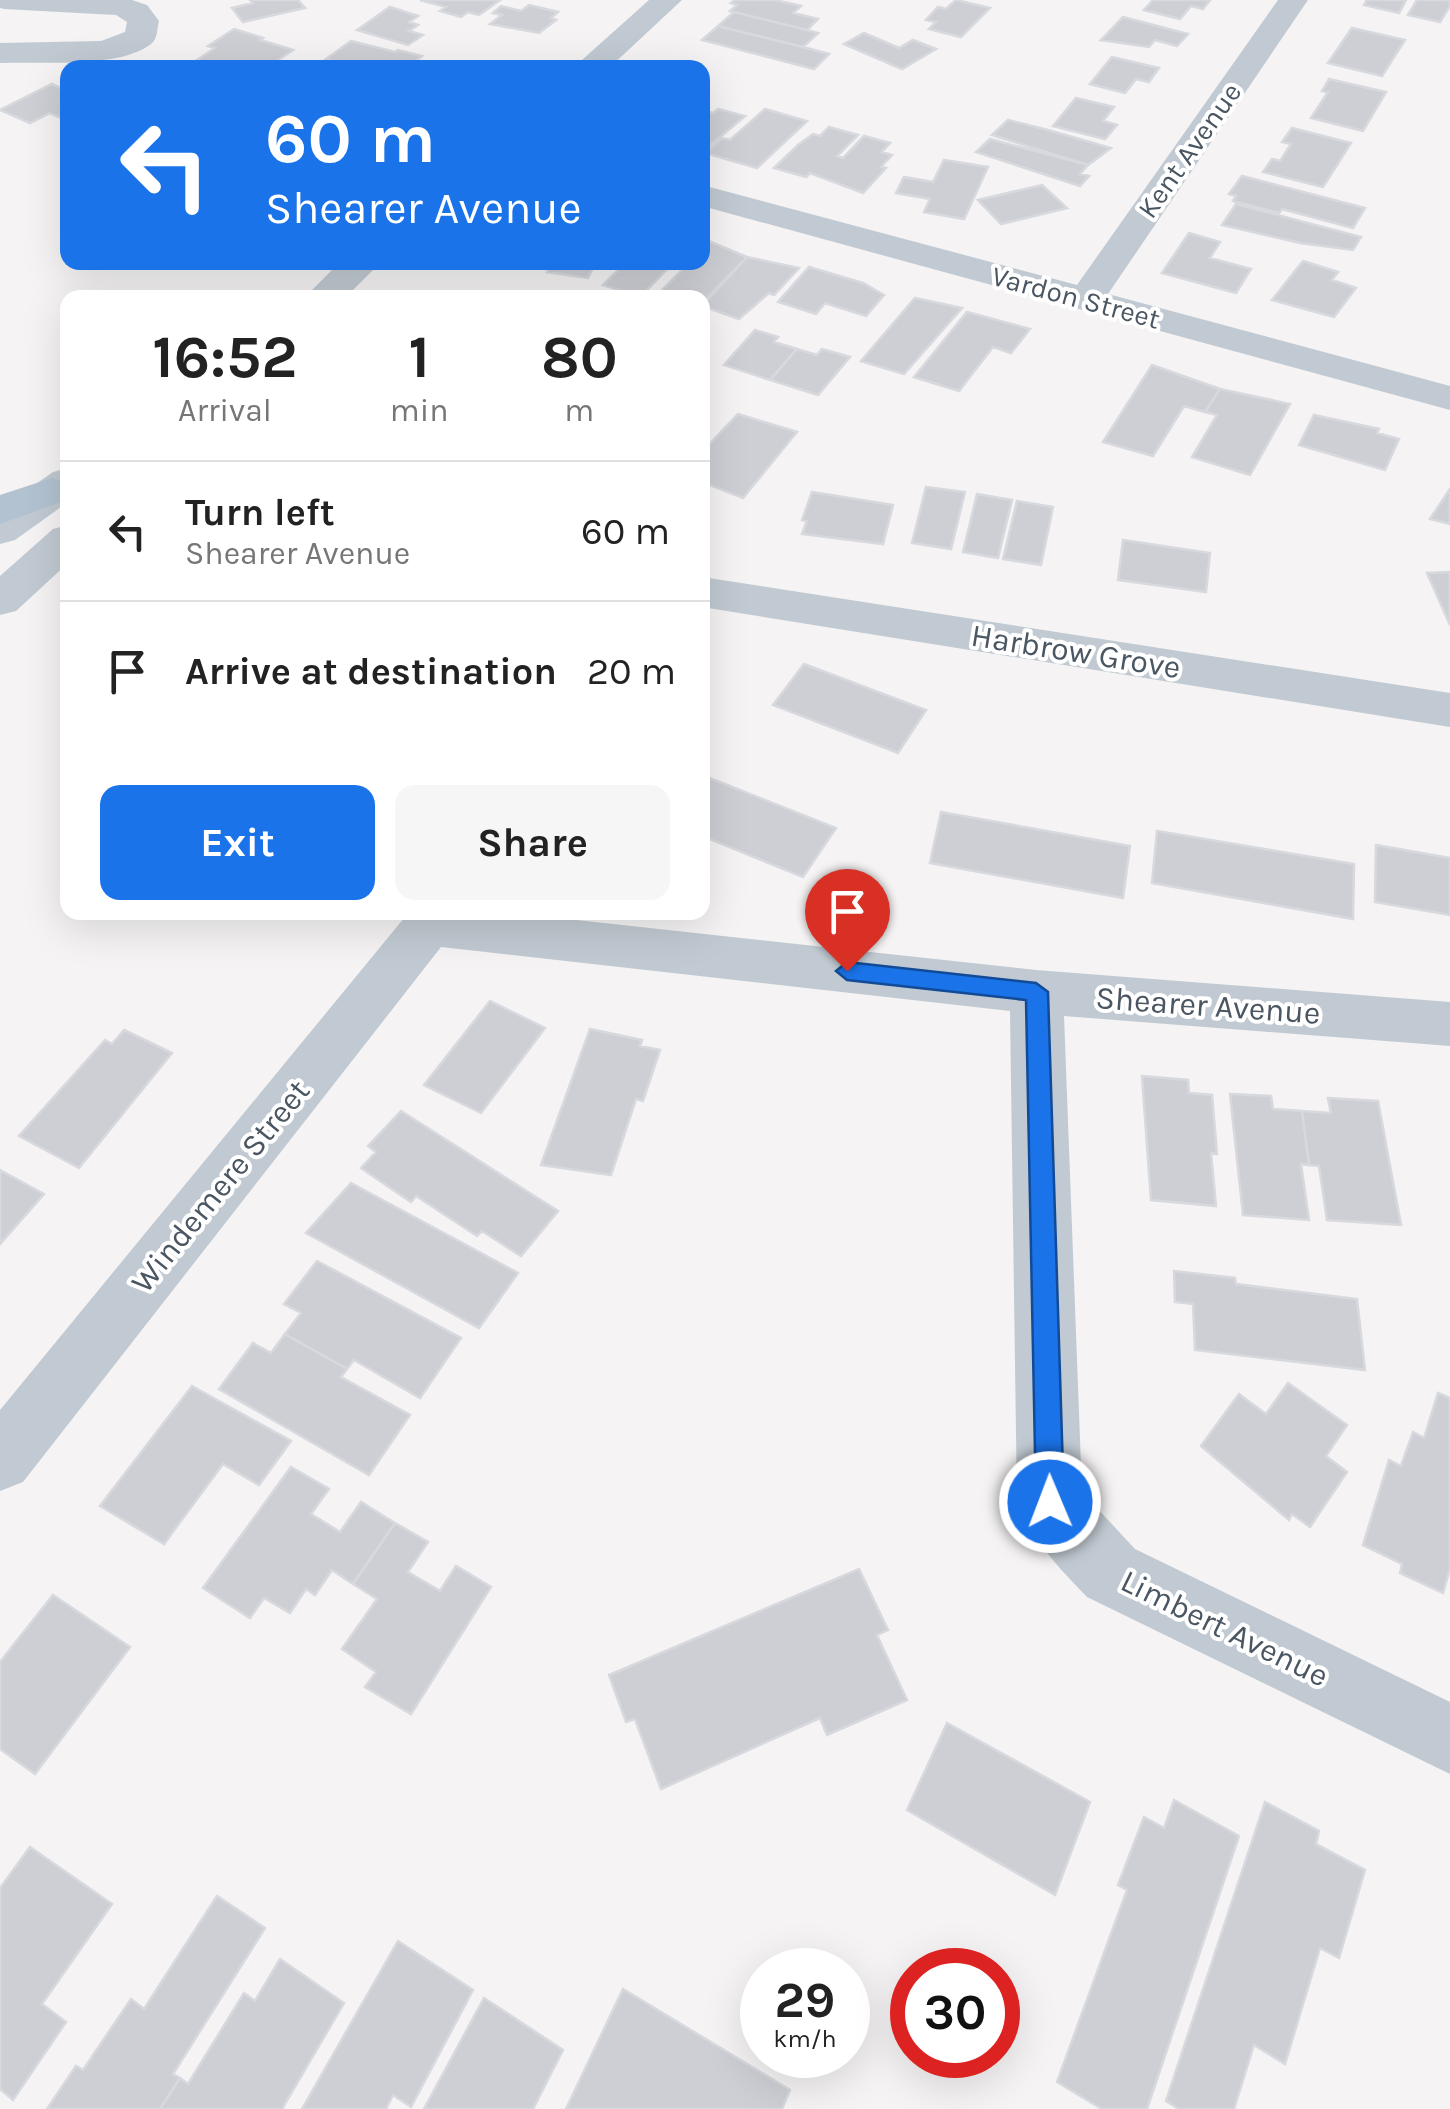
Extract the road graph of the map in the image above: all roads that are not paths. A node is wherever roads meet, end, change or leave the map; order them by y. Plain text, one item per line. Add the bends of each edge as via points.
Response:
1 (4, 0) edge
2 (667, 0) edge
3 (1293, 0) edge
4 (0, 52) edge
5 (598, 60) edge
6 (710, 197) edge
7 (354, 270) edge
8 (331, 290) edge
9 (1085, 300) junction
10 (1450, 398) edge
11 (60, 486) edge
12 (0, 510) edge
13 (0, 530) edge
14 (60, 546) edge
15 (710, 593) edge
16 (0, 600) edge
17 (1450, 710) edge
18 (434, 920) edge
19 (443, 920) edge
20 (1036, 992) junction
21 (1450, 1024) edge
22 (0, 1460) edge
23 (1450, 1739) edge

1 - 4 street via 120,6 144,22 140,37 105,50
2 - 5 street
3 - 9 street, Kent Avenue
6 - 9 street, Vardon Street
7 - 8 street
9 - 10 street, Vardon Street
11 - 12 main road
11 - 13 street
14 - 16 street
15 - 17 street, Harbrow Grove
18 - 22 street, Windemere Street
19 - 20 street, Shearer Avenue
20 - 21 street, Shearer Avenue
20 - 23 street, Limbert Avenue via 1050,1502 1111,1573

